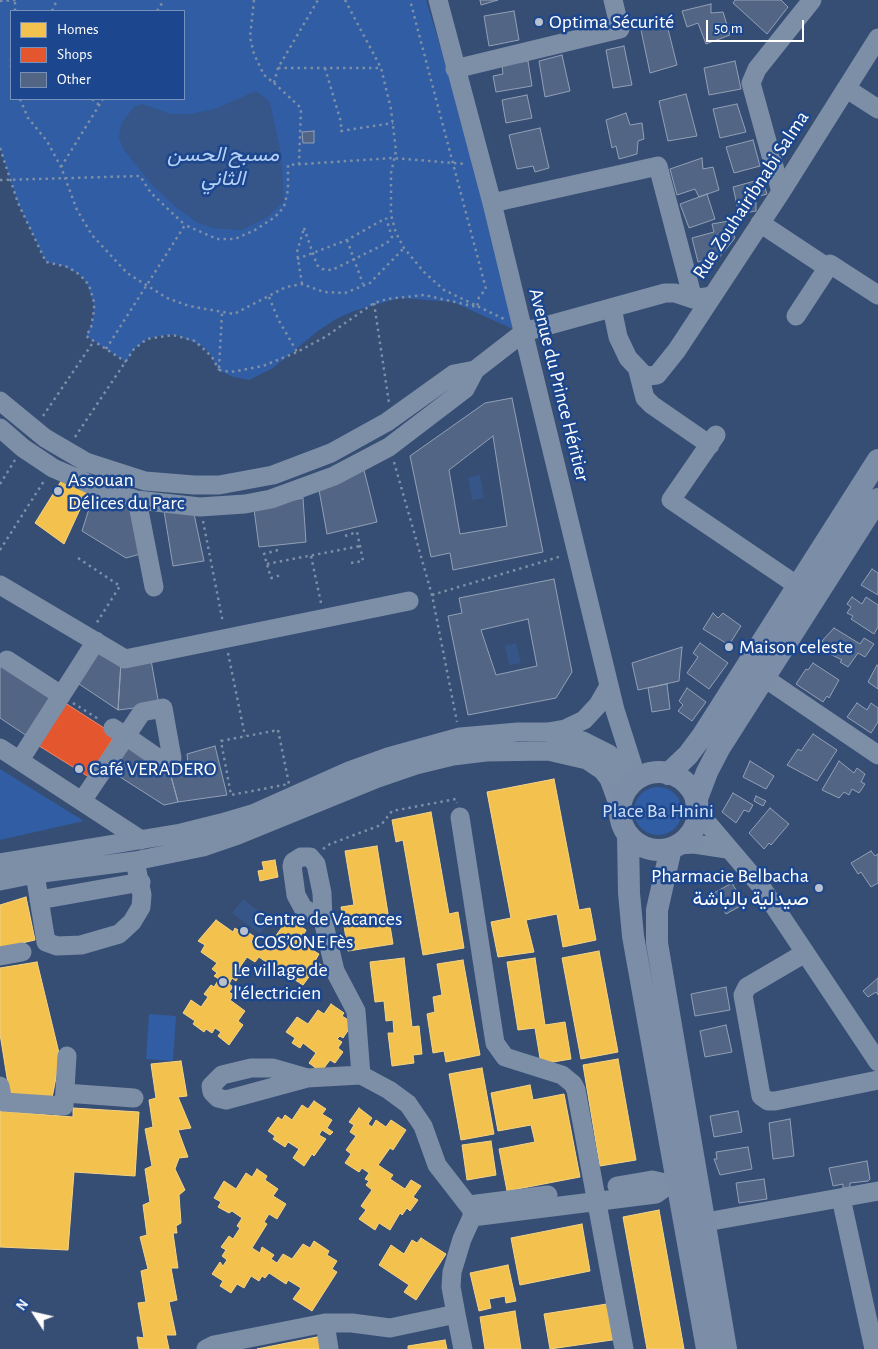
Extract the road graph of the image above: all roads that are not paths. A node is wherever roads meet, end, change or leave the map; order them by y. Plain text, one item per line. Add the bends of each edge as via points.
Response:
1 (438, 0) edge
2 (613, 0) edge
3 (812, 0) edge
4 (878, 38) edge
5 (456, 69) junction
6 (847, 89) junction
7 (878, 109) edge
8 (781, 192) junction
9 (492, 203) junction
10 (760, 223) junction
11 (828, 268) junction
12 (878, 295) edge
13 (712, 296) junction
14 (693, 299) junction
15 (612, 308) junction
16 (796, 316) dead end
17 (522, 329) junction
18 (475, 370) junction
19 (638, 371) junction
20 (0, 401) edge
21 (386, 423) junction
22 (0, 428) edge
23 (390, 447) junction
24 (878, 460) edge
25 (137, 500) junction
26 (878, 500) edge
27 (0, 585) edge
28 (798, 586) junction
29 (154, 587) dead end
30 (409, 601) dead end
31 (93, 639) junction
32 (7, 660) dead end
33 (764, 677) junction
34 (609, 686) junction
35 (61, 695) junction
36 (119, 732) road end
37 (547, 732) junction
38 (0, 748) edge
39 (878, 755) edge
40 (20, 760) junction
41 (668, 774) junction
42 (634, 782) junction
43 (82, 801) junction
44 (620, 809) junction
45 (697, 809) junction
46 (460, 817) road end
47 (628, 835) junction
48 (141, 840) junction
49 (674, 846) junction
50 (727, 849) junction
51 (136, 862) junction
52 (0, 863) edge
53 (35, 874) junction
54 (0, 881) edge
55 (141, 882) junction
56 (39, 900) junction
57 (323, 920) junction
58 (22, 952) dead end
59 (805, 954) junction
60 (0, 956) edge
61 (68, 1056) dead end
62 (878, 1062) edge
63 (361, 1074) junction
64 (307, 1078) dead end
65 (878, 1080) edge
66 (0, 1086) edge
67 (65, 1093) junction
68 (134, 1098) dead end
69 (682, 1182) junction
70 (878, 1191) edge
71 (596, 1196) junction
72 (841, 1198) junction
73 (471, 1211) junction
74 (706, 1222) junction
75 (456, 1314) junction
76 (325, 1323) junction
77 (206, 1349) edge
78 (329, 1349) edge
79 (463, 1349) edge
80 (624, 1349) edge
81 (707, 1349) edge
82 (726, 1349) edge
83 (874, 1349) edge

1 - 5 street, Avenue du Prince Héritier
2 - 5 street via 620,29
3 - 8 street via 757,68 751,83
4 - 6 street, Rue Zouhairibnabi Salma
5 - 9 street, Avenue du Prince Héritier
6 - 7 street
6 - 8 street, Rue Zouhairibnabi Salma
8 - 10 street, Rue Zouhairibnabi Salma
9 - 14 street via 658,166
9 - 17 street, Avenue du Prince Héritier
10 - 11 street
10 - 13 street, Rue Zouhairibnabi Salma
11 - 12 street via 830,264
11 - 16 street
13 - 14 street
13 - 19 street, Rue Zouhairibnabi Salma via 658,375 648,376
14 - 15 street via 665,293
15 - 17 street
15 - 19 street via 618,337
17 - 18 street
17 - 34 street, Avenue du Prince Héritier
18 - 21 street via 454,374
18 - 23 street via 465,389
19 - 28 street via 645,398 652,405 713,440 671,500
20 - 21 street via 66,452 94,465 145,481 194,485 218,485 273,475 331,453
21 - 23 street
22 - 25 street via 53,468
23 - 25 street via 334,476 271,499 200,507
24 - 28 main road
25 - 29 street
26 - 33 main road
27 - 31 street
28 - 41 main road via 703,735
30 - 31 street via 125,659
31 - 35 street
32 - 35 street
33 - 39 street
33 - 45 main road via 707,772
34 - 37 street via 584,720 565,729
34 - 42 street, Avenue du Prince Héritier
35 - 40 street
36 - 43 street
37 - 42 street via 600,748 619,763
37 - 48 street via 460,737 380,760 256,813
38 - 40 street
40 - 43 street
41 - 42 main road via 654,773
41 - 45 main road via 685,782
42 - 44 main road
43 - 48 street
44 - 47 main road
44 - 51 street via 609,779 587,760 548,751 486,752 416,765 238,835 203,847
45 - 49 main road via 691,833
45 - 50 street
46 - 71 street via 495,1043 511,1060 554,1072 573,1084
47 - 49 main road via 649,849
47 - 69 main road via 633,936
48 - 52 street
49 - 50 street via 694,844
49 - 69 main road via 659,902 657,942
50 - 59 street via 760,885
51 - 53 street
51 - 55 street
53 - 54 street
53 - 56 street
55 - 56 street
55 - 56 street via 141,907 132,922 119,934 81,945 57,946 46,942
57 - 57 street via 316,864 310,857 301,857 293,862 296,895 307,911
57 - 63 street via 335,971 356,1011
58 - 60 street
59 - 62 street
59 - 65 street via 748,987 743,996 761,1096 775,1101
61 - 67 street
63 - 64 street
63 - 73 street via 389,1090 419,1116 437,1165
66 - 67 street via 3,1102 64,1106
67 - 68 street
69 - 71 street via 652,1180
69 - 74 main road
69 - 81 main road
70 - 72 street
71 - 73 street
71 - 80 street
72 - 74 street
72 - 83 street
73 - 75 street via 452,1272
74 - 82 main road
75 - 76 street via 390,1328
75 - 79 street
76 - 77 street via 214,1344
76 - 78 street

